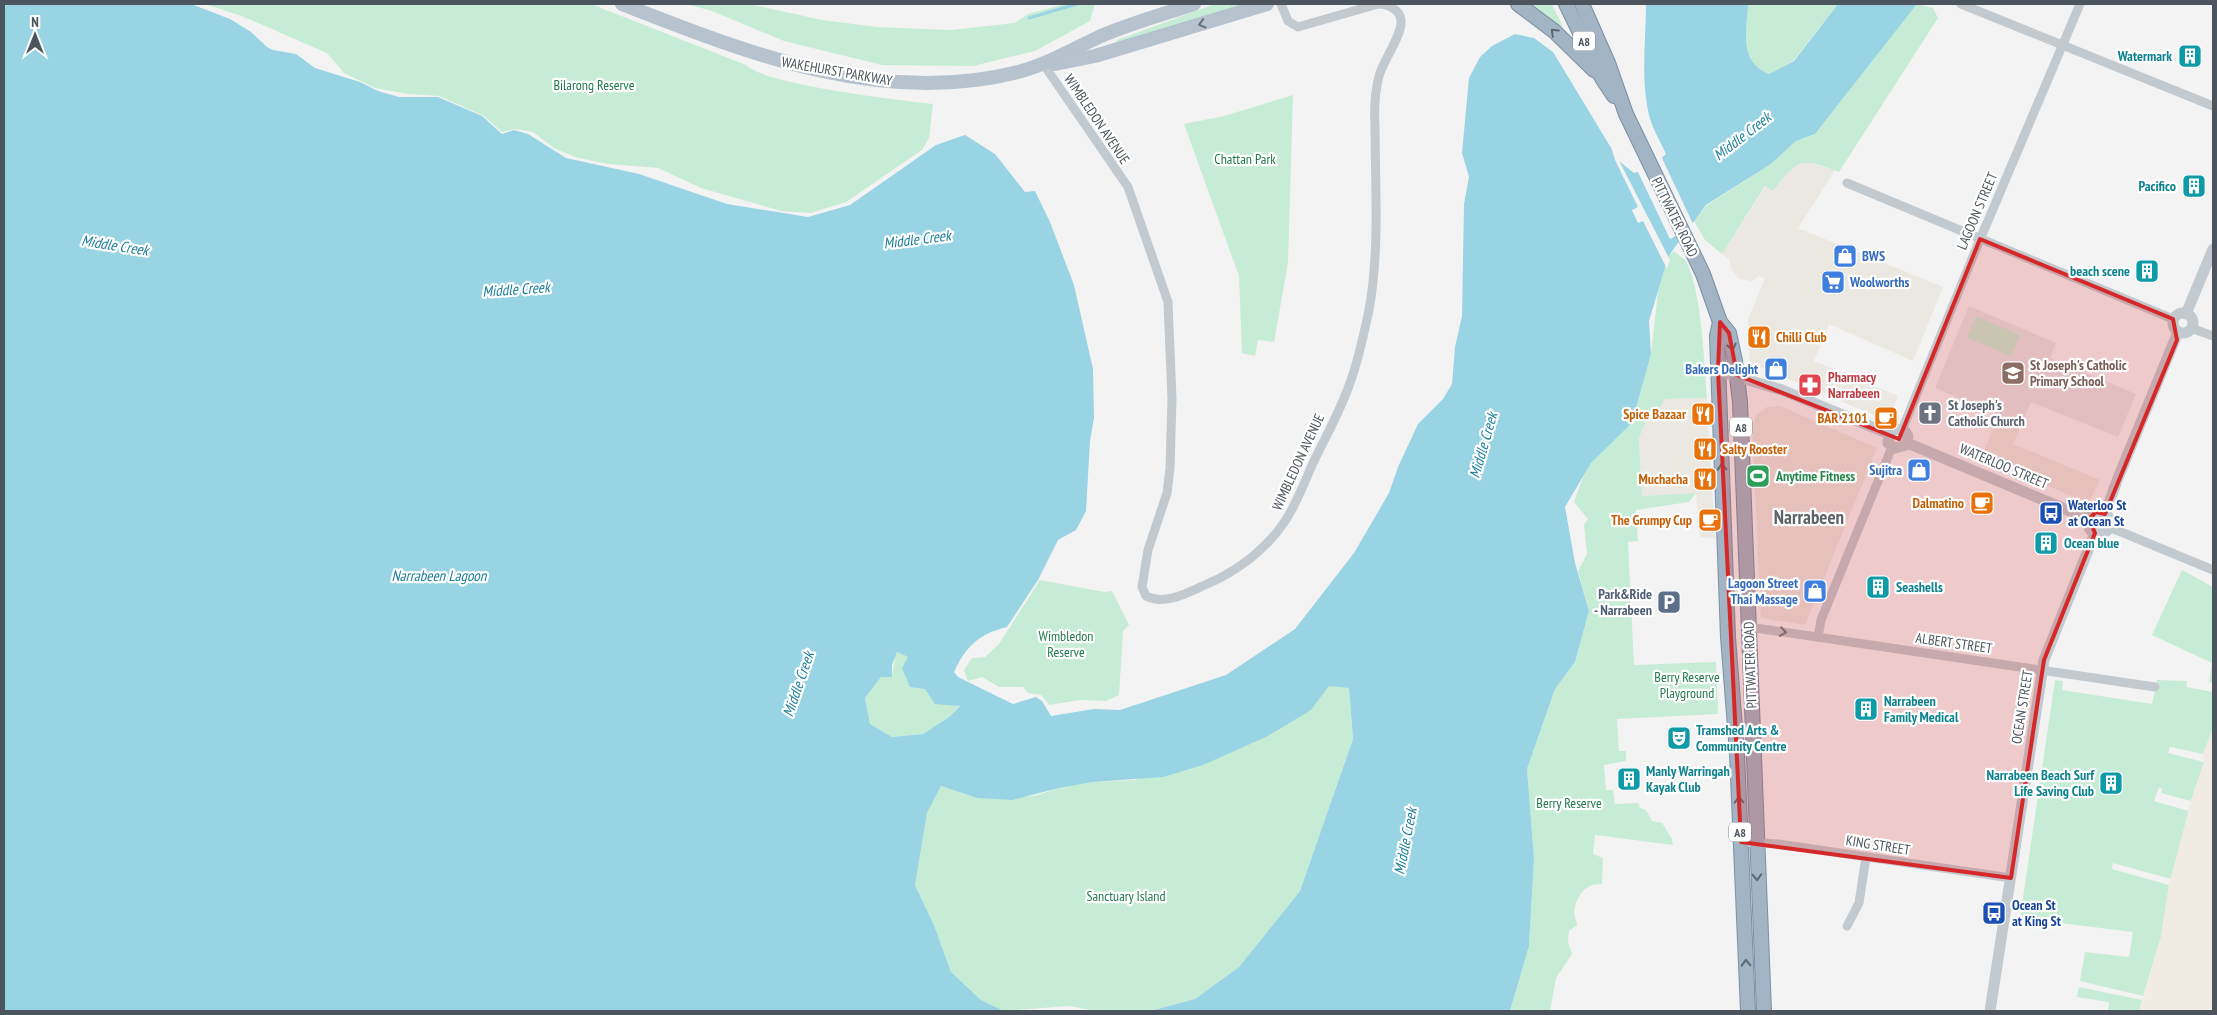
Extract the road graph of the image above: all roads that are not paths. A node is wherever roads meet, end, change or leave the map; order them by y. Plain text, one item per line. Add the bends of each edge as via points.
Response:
1 (622, 4) edge
2 (1194, 4) edge
3 (1267, 4) edge
4 (1281, 4) edge
5 (1378, 4) edge
6 (1518, 4) edge
7 (1566, 4) edge
8 (1582, 4) edge
9 (1587, 4) edge
10 (1962, 4) edge
11 (2080, 4) edge
12 (637, 6) edge
13 (1590, 20) junction
14 (1102, 36) junction
15 (2063, 44) junction
16 (1113, 51) junction
17 (1044, 65) junction
18 (1602, 78) junction
19 (2213, 106) edge
20 (1626, 114) junction
21 (1847, 183) dead end
22 (1980, 239) junction
23 (2213, 249) edge
24 (2186, 314) junction
25 (2174, 320) junction
26 (1720, 322) junction
27 (2192, 328) junction
28 (2178, 332) junction
29 (2213, 336) edge
30 (1718, 371) junction
31 (1737, 375) junction
32 (1902, 430) junction
33 (1889, 433) junction
34 (1909, 444) junction
35 (1892, 447) junction
36 (2106, 514) junction
37 (2089, 519) junction
38 (2109, 527) junction
39 (2095, 533) junction
40 (2213, 570) edge
41 (1748, 627) junction
42 (1818, 637) junction
43 (2043, 669) junction
44 (2155, 687) dead end
45 (1740, 842) junction
46 (1756, 842) junction
47 (1866, 857) junction
48 (2011, 878) junction
49 (1847, 926) dead end
50 (1748, 1011) edge
51 (1764, 1011) edge
52 (1990, 1011) edge

1 - 12 main road, WAKEHURST PARKWAY
2 - 14 main road, WAKEHURST PARKWAY
3 -> 16 main road, WAKEHURST PARKWAY
4 - 5 street, WIMBLEDON AVENUE via 1288,21 1298,27
5 - 17 street, WIMBLEDON AVENUE via 1396,10 1401,27 1385,59 1375,103 1375,251 1369,310 1351,381 1296,501 1284,524 1270,540 1245,562 1218,579 1178,596 1158,600 1146,596 1142,587 1148,550 1167,493 1170,468 1168,302 1128,187
18 -> 6 highway via 1554,31
7 - 18 highway, PITTWATER ROAD / A8
8 - 13 highway, PITTWATER ROAD / A8
9 - 13 highway, PITTWATER ROAD / A8
10 - 15 street
11 - 15 street, LAGOON STREET
12 - 17 main road, WAKEHURST PARKWAY via 752,53 862,78 943,82 995,76
13 - 20 highway, PITTWATER ROAD / A8
14 - 16 main road
14 - 17 main road, WAKEHURST PARKWAY
15 - 19 street
15 - 22 street, LAGOON STREET
16 - 17 main road, WAKEHURST PARKWAY
18 - 20 highway, PITTWATER ROAD / A8
20 - 26 highway, PITTWATER ROAD / A8 via 1703,274
21 - 22 street
22 - 25 street
22 - 32 street, LAGOON STREET
23 - 24 street
24 - 25 street via 2180,314
24 - 27 street via 2191,318
25 - 28 street via 2174,328
26 - 30 highway, PITTWATER ROAD / A8
26 -> 31 highway, PITTWATER ROAD / A8 via 1729,333
27 - 28 street via 2184,333
27 - 29 street
28 - 36 street
30 - 31 street
45 -> 30 highway, PITTWATER ROAD / A8
31 - 33 street
31 - 41 highway, PITTWATER ROAD / A8
32 - 33 street
32 - 34 street via 1908,436
33 - 35 street via 1888,443
34 - 35 street via 1901,448
34 - 37 street, WATERLOO STREET
35 - 42 street via 1821,620
36 - 37 street via 2096,512
36 - 38 street via 2110,520
37 - 39 street via 2088,526
38 - 39 street via 2102,534
38 - 40 street
39 - 43 street, OCEAN STREET via 2052,638
41 -> 42 street, ALBERT STREET
41 - 46 highway, PITTWATER ROAD / A8
42 - 43 street, ALBERT STREET
43 - 44 street, ALBERT STREET
43 - 48 street, OCEAN STREET
45 - 46 street, KING STREET
50 -> 45 highway, PITTWATER ROAD / A8
46 - 47 street, KING STREET
46 -> 51 highway, PITTWATER ROAD / A8
47 - 48 street, KING STREET
47 - 49 street via 1859,903
48 - 52 street, OCEAN STREET

